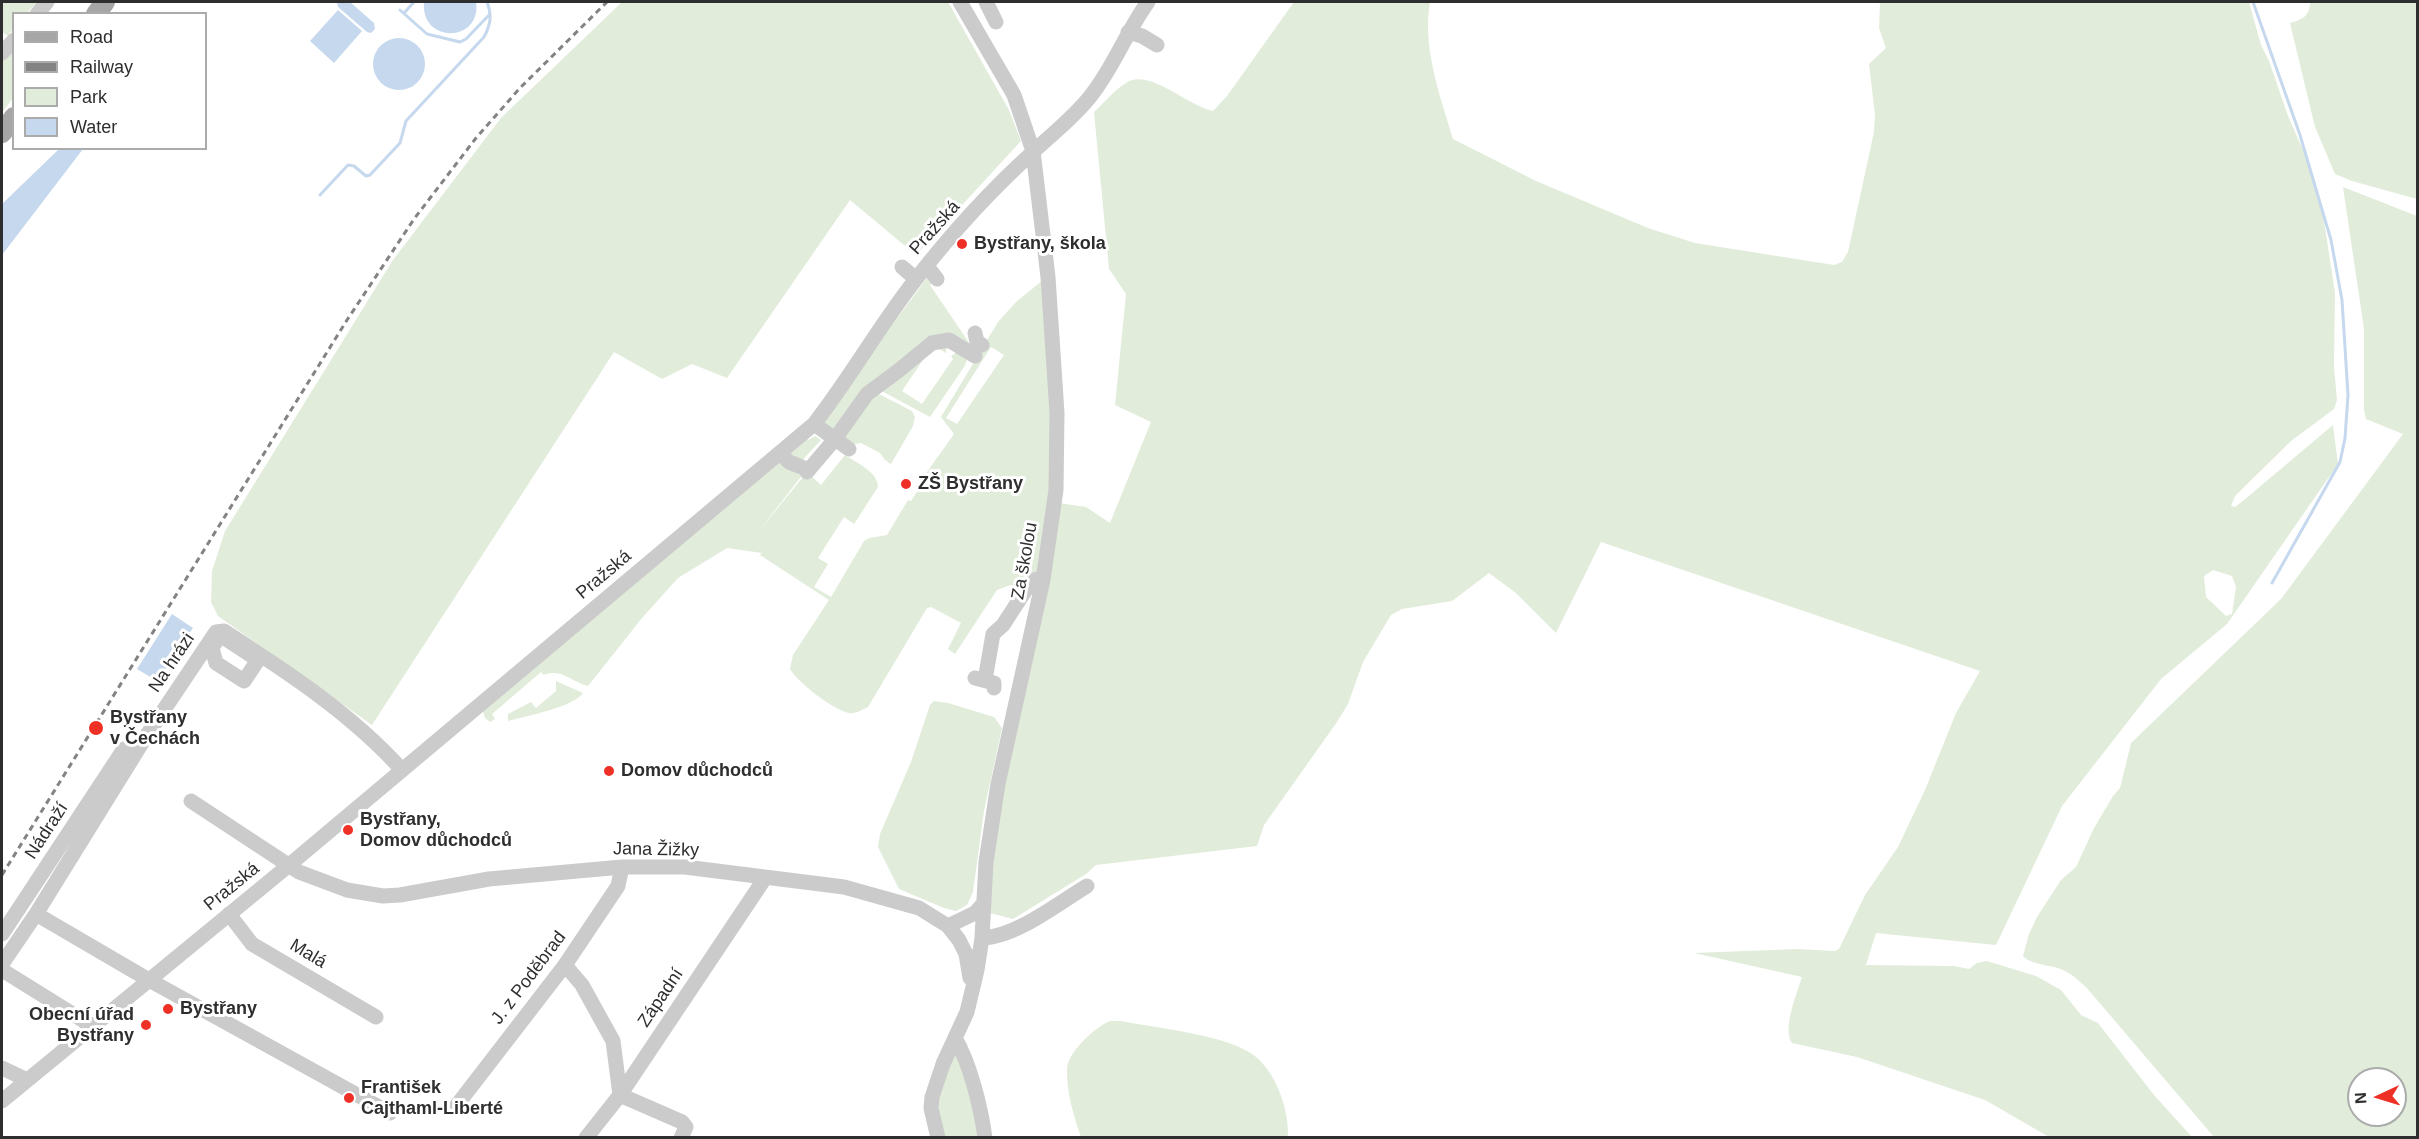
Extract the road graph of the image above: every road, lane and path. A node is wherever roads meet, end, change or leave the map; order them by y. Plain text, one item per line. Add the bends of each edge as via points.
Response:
1 (960, 2) edge
2 (986, 2) edge
3 (1148, 2) edge
4 (996, 22) dead end
5 (1128, 32) junction
6 (1157, 45) dead end
7 (12, 120) edge
8 (2, 133) edge
9 (1033, 151) junction
10 (902, 267) dead end
11 (927, 267) junction
12 (916, 279) junction
13 (937, 279) dead end
14 (946, 353) dead end
15 (814, 424) junction
16 (835, 439) junction
17 (849, 449) dead end
18 (781, 454) junction
19 (1043, 580) junction
20 (984, 682) dead end
21 (124, 749) dead end
22 (402, 770) junction
23 (191, 801) dead end
24 (288, 866) junction
25 (622, 867) junction
26 (765, 878) junction
27 (1087, 886) dead end
28 (984, 903) junction
29 (36, 914) junction
30 (229, 914) junction
31 (948, 926) junction
32 (2, 934) edge
33 (982, 938) junction
34 (2, 964) edge
35 (565, 965) junction
36 (2, 970) edge
37 (149, 980) junction
38 (971, 994) junction
39 (376, 1017) dead end
40 (92, 1026) junction
41 (955, 1038) junction
42 (2, 1068) edge
43 (27, 1080) junction
44 (620, 1095) junction
45 (2, 1101) edge
46 (457, 1105) dead end
47 (390, 1113) dead end
48 (586, 1137) edge
49 (681, 1137) edge
50 (938, 1137) edge
51 (985, 1137) edge

1 - 9 street, Za školou via 1014,95
2 - 4 street
3 - 5 street, Pražská
5 - 6 street
5 - 9 street, Pražská via 1094,92
7 - 8 main road
9 - 11 street, Pražská
9 - 19 street, Za školou via 1048,277 1057,413 1056,490
10 - 12 street
11 - 12 street, Pražská
11 - 13 street
12 - 15 street, Pražská
14 - 16 street via 974,345 949,340 932,343 867,394
15 - 16 street
15 - 18 street, Pražská
16 - 17 street
16 - 18 street via 808,471
18 - 22 street, Pražská
19 - 20 street via 1031,582 993,634
19 - 28 street, Za školou via 998,784
21 - 32 street, Nádraží
22 - 24 street, Pražská
22 - 29 street, Na hrázi via 357,727 292,676 224,632 216,632
23 - 24 street, Jana Žižky
24 - 25 street, Jana Žižky via 346,890 382,896 489,879
24 - 30 street, Pražská
25 - 26 street, Jana Žižky via 685,867
25 - 35 street, J. z Poděbrad via 618,886
26 - 31 street, Jana Žižky via 871,894 919,908
26 - 44 street, Západní
27 - 33 street via 1020,926 994,938
28 - 31 street via 975,913
28 - 33 street, Za školou
29 - 34 street, Na hrázi
29 - 37 street
30 - 37 street, Pražská
30 - 39 street, Malá via 252,944
31 - 38 street, Jana Žižky via 966,954
33 - 38 street, Za školou
35 - 44 street via 582,985 613,1041
35 - 46 street, J. z Poděbrad
36 - 40 street
37 - 40 street, Pražská
37 - 47 street
38 - 41 street, Za školou
40 - 43 street, Pražská
41 - 50 street, Za školou via 932,1096
41 - 51 street via 972,1082
42 - 43 street
43 - 45 street, Pražská
44 - 48 street, Západní
44 - 49 street via 682,1122 686,1127

